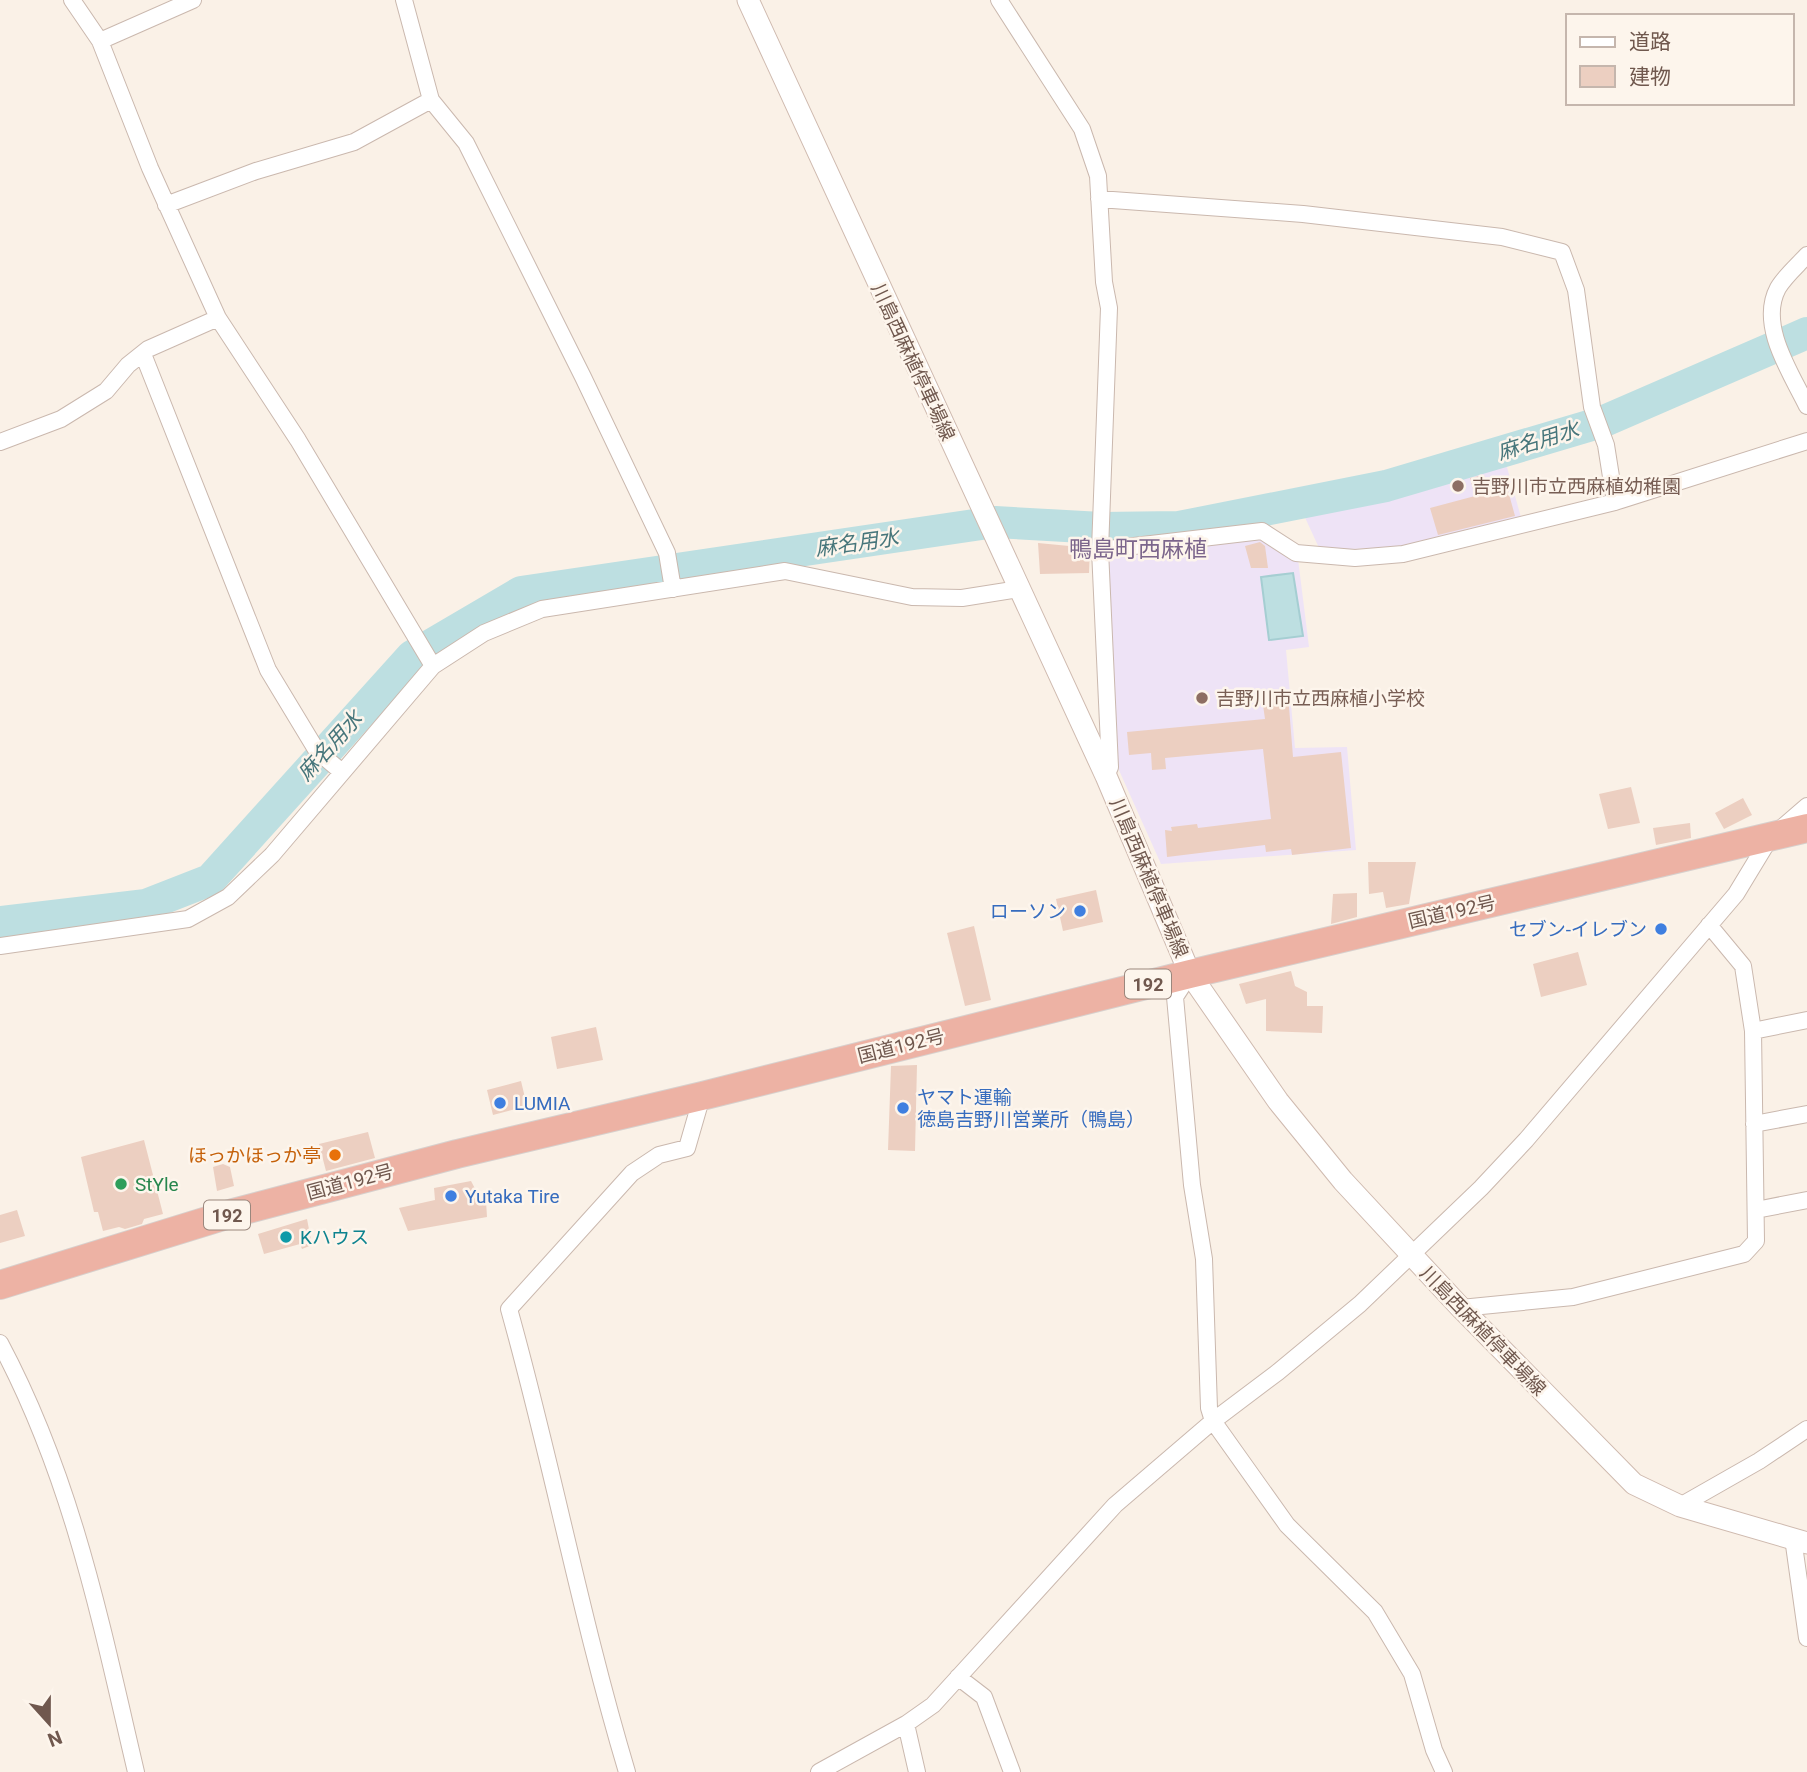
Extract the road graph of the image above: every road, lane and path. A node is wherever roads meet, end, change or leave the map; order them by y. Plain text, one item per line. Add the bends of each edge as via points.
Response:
1 (72, 0) edge
2 (193, 0) edge
3 (404, 0) edge
4 (748, 0) edge
5 (999, 0) edge
6 (100, 41) junction
7 (430, 100) junction
8 (1099, 199) junction
9 (166, 205) junction
10 (1807, 255) edge
11 (218, 318) junction
12 (142, 354) junction
13 (1807, 406) edge
14 (1807, 441) edge
15 (0, 442) edge
16 (1615, 502) junction
17 (1100, 547) junction
18 (673, 589) junction
19 (1019, 589) junction
20 (433, 666) junction
21 (339, 770) junction
22 (1106, 776) junction
23 (1807, 806) edge
24 (1807, 828) edge
25 (1770, 838) junction
26 (1709, 926) junction
27 (0, 946) edge
28 (1190, 974) junction
29 (1807, 1020) edge
30 (1753, 1031) junction
31 (702, 1096) junction
32 (1807, 1114) edge
33 (1754, 1124) junction
34 (1807, 1200) edge
35 (1756, 1210) junction
36 (1411, 1256) junction
37 (0, 1285) edge
38 (1461, 1308) junction
39 (0, 1343) edge
40 (1213, 1421) junction
41 (1807, 1429) edge
42 (1680, 1506) junction
43 (1800, 1541) edge
44 (1807, 1638) edge
45 (958, 1677) junction
46 (906, 1724) junction
47 (135, 1772) edge
48 (627, 1772) edge
49 (819, 1772) edge
50 (917, 1772) edge
51 (1012, 1772) edge
52 (1444, 1772) edge

1 - 6 street
2 - 6 street
3 - 7 street
4 - 19 main road, 川島西麻植停車場線
5 - 8 street via 1082,129 1098,176
6 - 9 street
7 - 9 street via 354,142 256,171
7 - 18 street via 466,144 667,553
8 - 16 street via 1303,214 1502,237 1562,252 1576,290 1592,407 1606,445
8 - 17 street via 1109,308
9 - 11 street
10 - 13 street via 1779,287 1772,304 1772,325
11 - 12 street
11 - 20 street via 298,440
12 - 15 street via 95,398 61,419
12 - 21 street via 268,670 317,751
14 - 16 street
16 - 17 street via 1403,554 1355,558 1296,553 1262,531
17 - 22 street via 1109,688 1110,767
18 - 19 street via 785,571 912,597 962,598
18 - 20 street via 542,609 484,633
19 - 22 main road, 川島西麻植停車場線
20 - 21 street
21 - 27 street via 246,881 228,897 188,919
22 - 28 main road, 川島西麻植停車場線
23 - 25 street
24 - 25 highway, 国道192号 / 192
25 - 26 street via 1736,894
25 - 28 highway, 国道192号 / 192
26 - 30 street via 1743,966
26 - 36 street via 1526,1140
28 - 31 highway, 国道192号 / 192
28 - 36 main road, 川島西麻植停車場線 via 1310,1143
28 - 40 street via 1175,997 1192,1185 1204,1259
29 - 30 street
30 - 33 street
31 - 37 highway, 国道192号 / 192 via 233,1213
31 - 48 street via 687,1148 659,1155 632,1173 509,1309
32 - 33 street
33 - 35 street
34 - 35 street
35 - 38 street via 1756,1241 1744,1254 1573,1297
36 - 38 main road, 川島西麻植停車場線
36 - 40 street via 1278,1372
38 - 42 main road, 川島西麻植停車場線 via 1634,1484
39 - 47 street via 69,1502
40 - 45 street via 1115,1505
40 - 52 street via 1287,1525 1375,1612 1412,1674
41 - 42 street
42 - 43 main road, 川島西麻植停車場線
43 - 44 street
45 - 46 street via 933,1705
45 - 51 street via 984,1697
46 - 49 street
46 - 50 street

